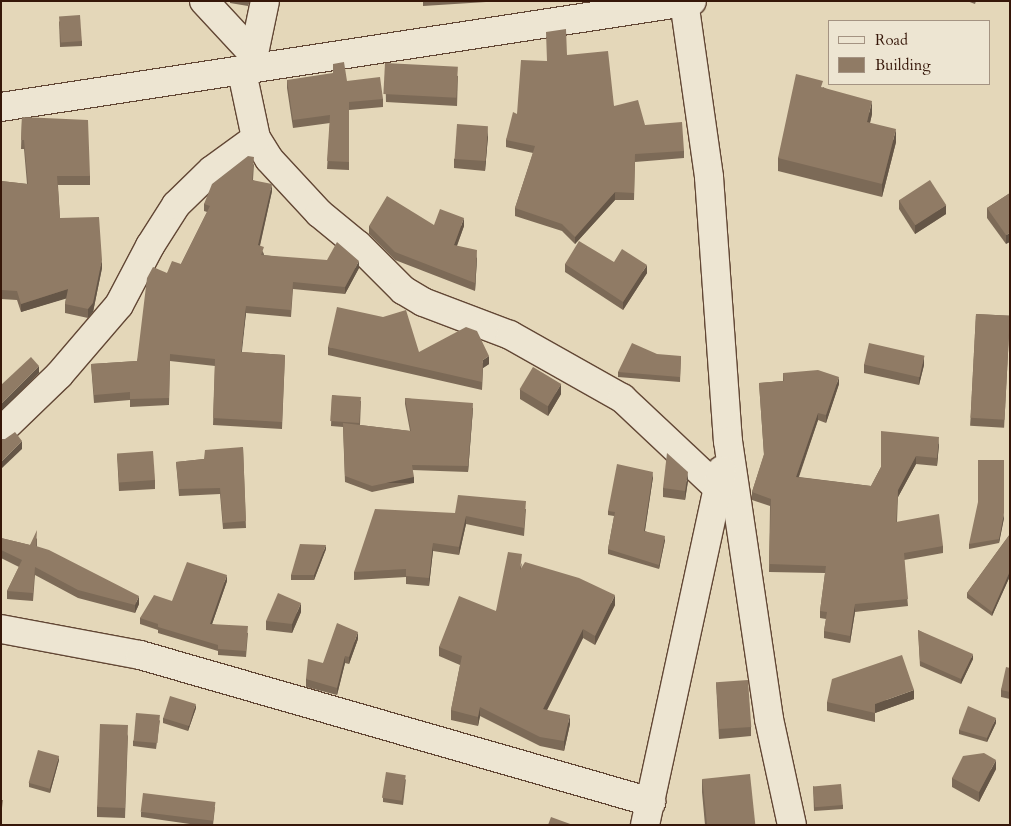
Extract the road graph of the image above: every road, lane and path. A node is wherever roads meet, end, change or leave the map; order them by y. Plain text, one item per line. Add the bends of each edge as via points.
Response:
1 (204, 1) edge
2 (265, 1) edge
3 (687, 2) edge
4 (248, 65) junction
5 (1, 107) edge
6 (256, 138) junction
7 (1, 431) edge
8 (728, 441) junction
9 (718, 488) junction
10 (1, 629) edge
11 (648, 813) edge
12 (792, 825) edge

1 - 4 street
2 - 4 street
3 - 4 street
3 - 8 street via 709,177
4 - 5 street
4 - 6 street
6 - 7 street via 212,170 176,205 119,305 60,375
6 - 9 street via 292,186 403,290 423,302 510,335 622,398
8 - 9 street
8 - 12 street via 768,719
9 - 11 street
10 - 11 street via 140,655

